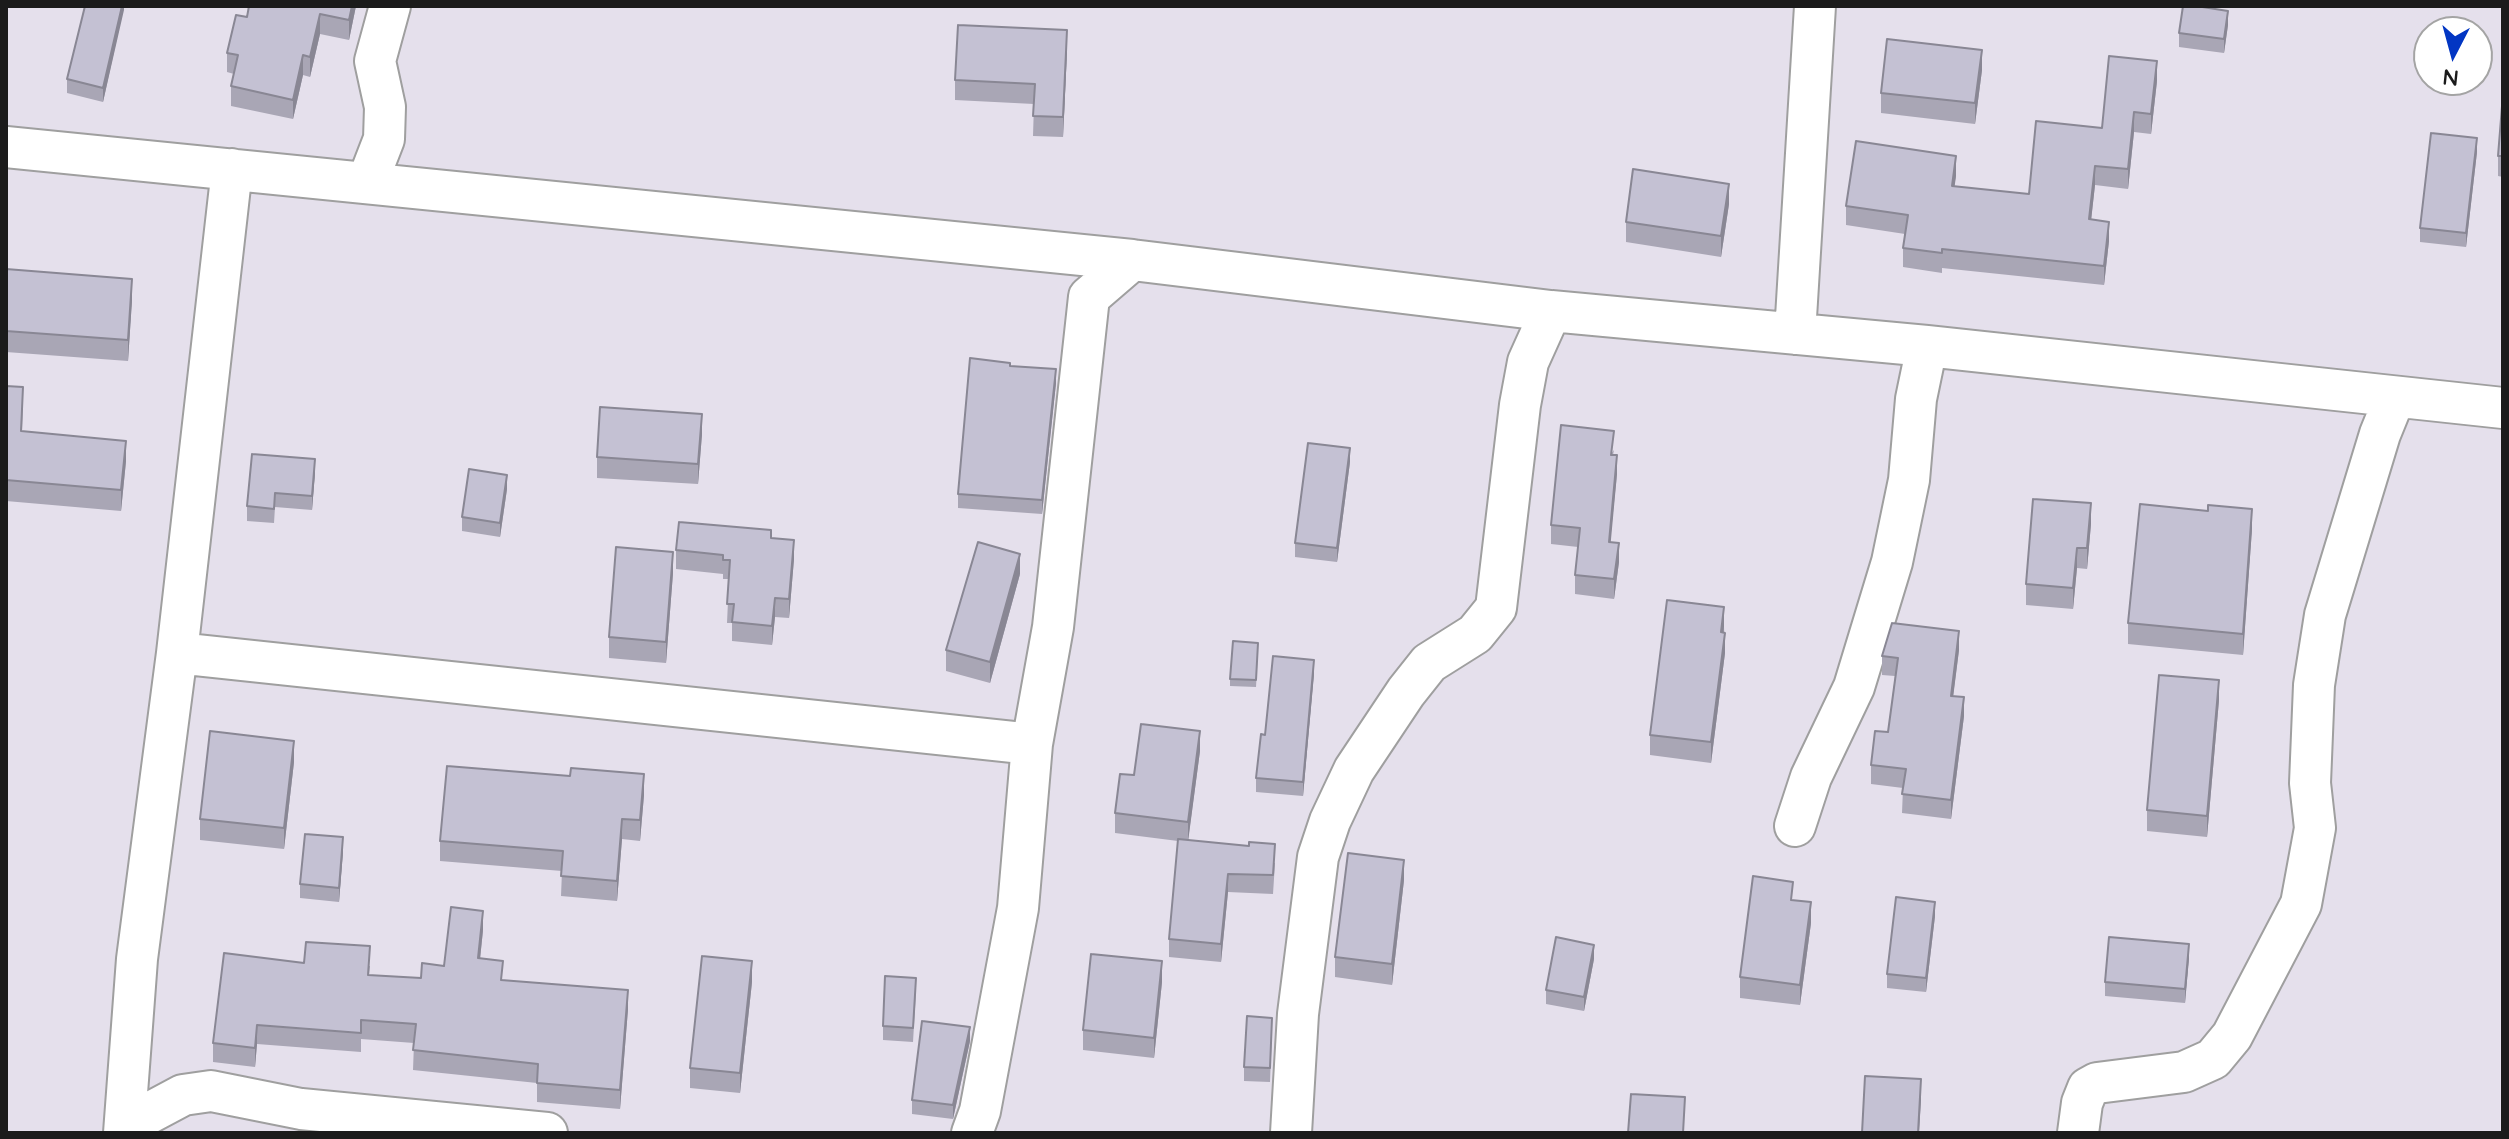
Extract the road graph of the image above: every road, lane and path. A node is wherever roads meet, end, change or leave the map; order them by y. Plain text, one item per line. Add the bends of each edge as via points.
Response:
1 (390, 6) edge
2 (1815, 6) edge
3 (6, 147) edge
4 (232, 169) junction
5 (367, 183) junction
6 (1132, 260) junction
7 (1551, 311) junction
8 (1795, 334) junction
9 (1927, 346) junction
10 (2395, 397) junction
11 (2503, 408) edge
12 (177, 653) junction
13 (1032, 744) junction
14 (1795, 826) dead end
15 (125, 1130) edge
16 (547, 1133) edge
17 (972, 1133) edge
18 (1291, 1133) edge
19 (2078, 1133) edge

1 - 5 street via 375,61 385,107 384,139
2 - 8 street
3 - 4 street
4 - 5 street
4 - 12 street
5 - 6 street
6 - 7 street
6 - 13 street via 1089,297 1053,627
7 - 8 street
7 - 18 street via 1528,362 1520,405 1496,608 1475,634 1429,663 1406,692 1354,770 1318,857 1298,1014
8 - 9 street
9 - 10 street
9 - 14 street via 1892,562 1854,687 1811,777
10 - 11 street
10 - 19 street via 2325,615 2314,685 2310,783 2315,828 2301,904 2232,1036 2213,1059 2184,1072 2097,1083 2088,1088 2082,1103
12 - 13 street
12 - 15 street via 137,959
13 - 17 street via 1018,908
15 - 16 street via 183,1095 211,1091 301,1109

